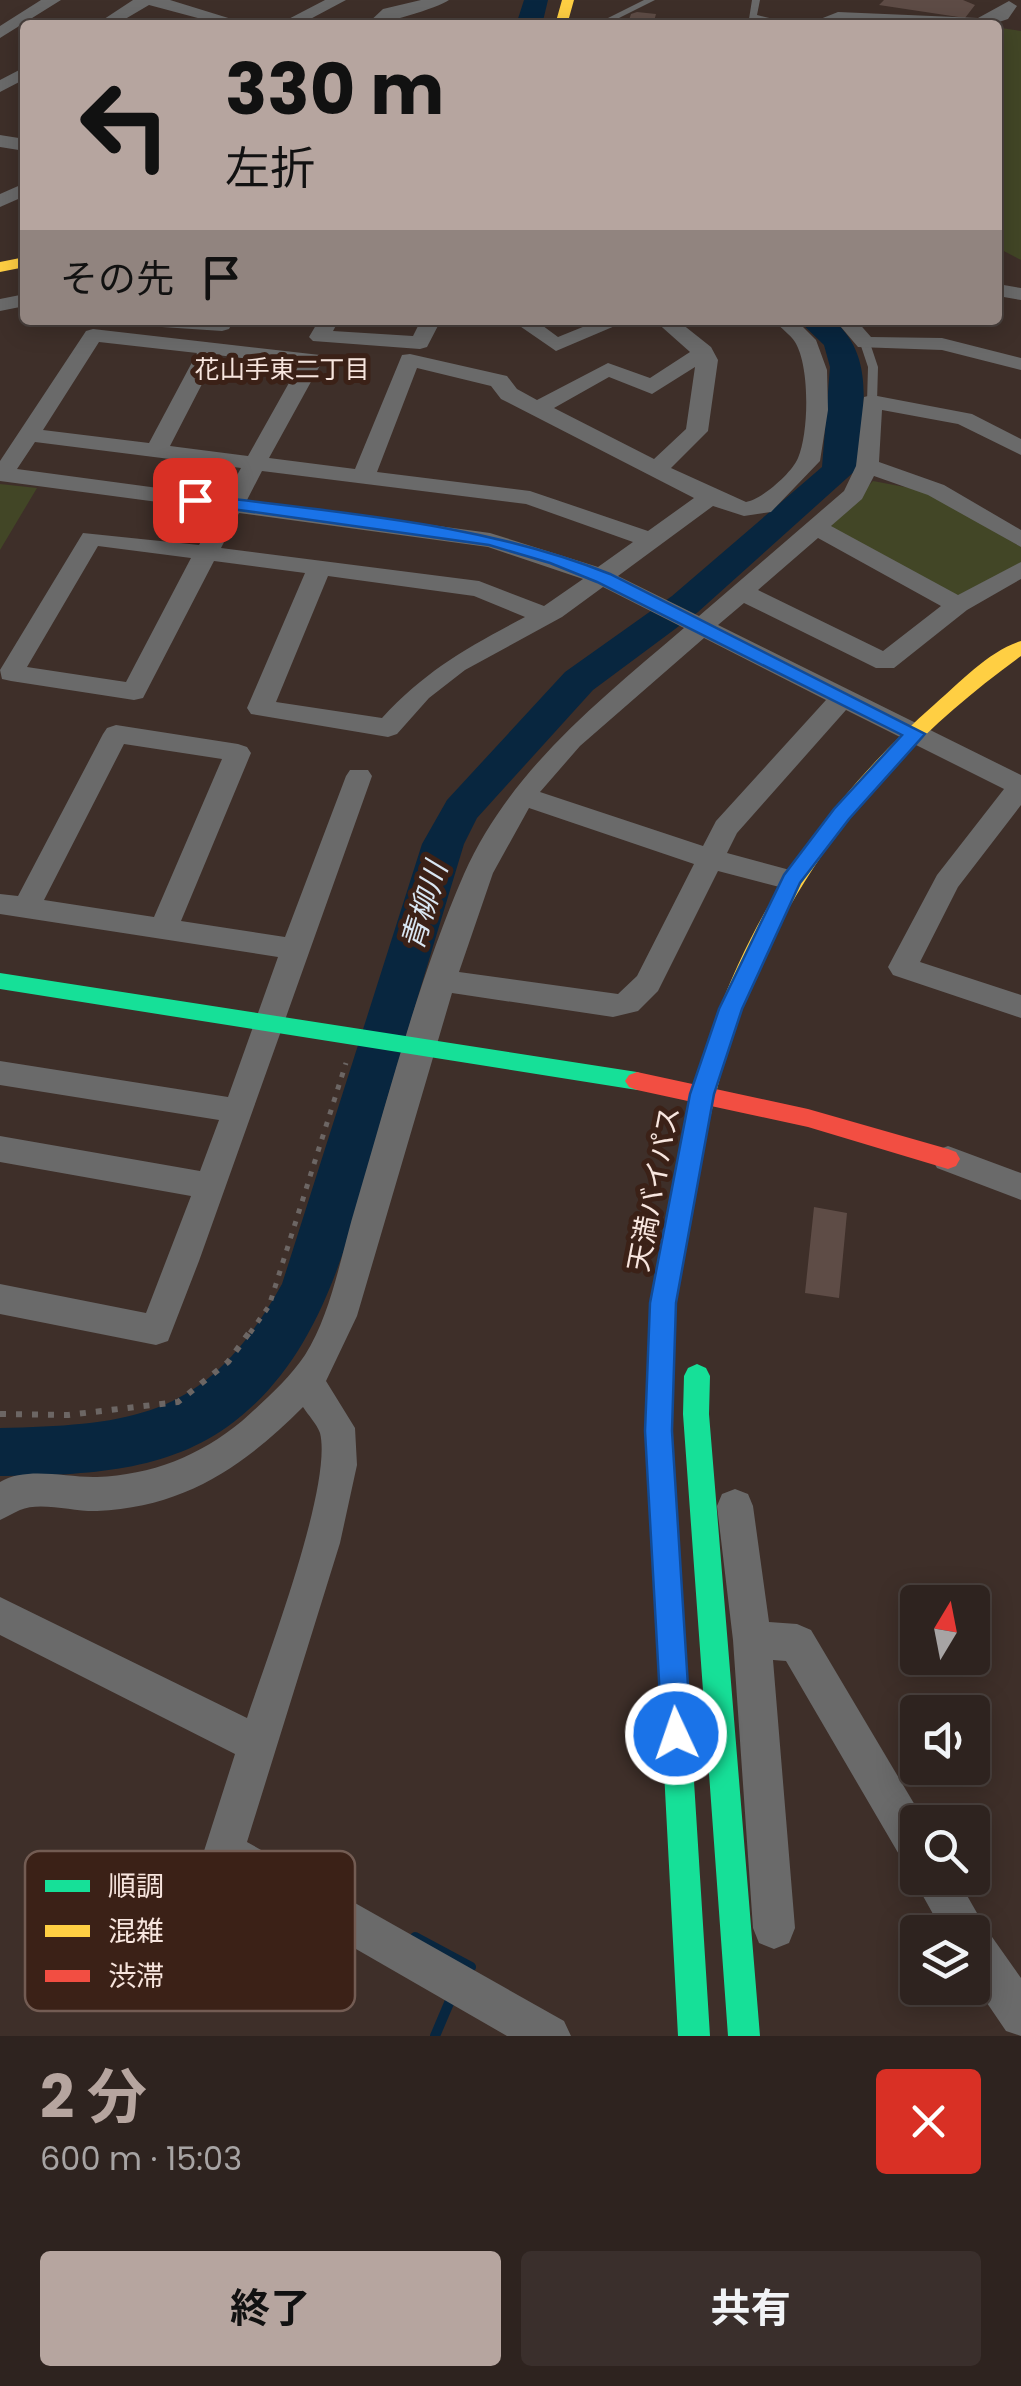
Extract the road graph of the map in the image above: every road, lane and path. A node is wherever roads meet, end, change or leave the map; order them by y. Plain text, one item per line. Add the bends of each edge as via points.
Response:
1 (53, 0) edge
2 (148, 0) edge
3 (338, 0) edge
4 (441, 0) edge
5 (651, 0) edge
6 (756, 0) edge
7 (1010, 6) dead end
8 (204, 14) junction
9 (21, 20) edge
10 (112, 20) edge
11 (195, 20) edge
12 (225, 20) edge
13 (296, 20) edge
14 (380, 20) edge
15 (609, 20) edge
16 (768, 20) edge
17 (829, 20) edge
18 (911, 20) edge
19 (990, 20) edge
20 (20, 65) edge
21 (0, 87) edge
22 (326, 325) edge
23 (429, 325) edge
24 (527, 325) edge
25 (606, 325) edge
26 (670, 325) edge
27 (789, 325) edge
28 (849, 325) edge
29 (865, 343) junction
30 (210, 348) junction
31 (703, 352) junction
32 (1021, 364) edge
33 (872, 402) junction
34 (538, 408) junction
35 (30, 436) junction
36 (1021, 448) edge
37 (156, 450) junction
38 (252, 462) junction
39 (867, 466) junction
40 (657, 469) junction
41 (2, 474) edge
42 (364, 475) junction
43 (710, 498) junction
44 (233, 505) junction
45 (816, 527) junction
46 (1021, 540) edge
47 (652, 541) junction
48 (206, 553) junction
49 (319, 568) junction
50 (1021, 569) edge
51 (603, 578) junction
52 (740, 591) junction
53 (958, 604) junction
54 (546, 616) junction
55 (698, 625) junction
56 (1021, 647) edge
57 (1021, 674) edge
58 (843, 697) junction
59 (993, 697) dead end
60 (964, 721) dead end
61 (925, 745) junction
62 (360, 776) dead end
63 (1021, 786) edge
64 (522, 796) junction
65 (710, 859) junction
66 (791, 880) junction
67 (13, 906) edge
68 (162, 930) junction
69 (293, 949) junction
70 (440, 980) junction
71 (0, 981) edge
72 (1021, 1008) edge
73 (271, 1026) junction
74 (355, 1037) junction
75 (412, 1045) junction
76 (0, 1073) edge
77 (702, 1094) junction
78 (238, 1111) junction
79 (0, 1148) edge
80 (948, 1159) joint
81 (210, 1186) junction
82 (1021, 1187) edge
83 (0, 1300) edge
84 (698, 1355) dead end
85 (306, 1381) junction
86 (0, 1414) edge
87 (696, 1414) junction
88 (0, 1503) edge
89 (0, 1615) edge
90 (752, 1640) junction
91 (258, 1744) junction
92 (900, 1818) edge
93 (224, 1851) edge
94 (355, 1926) edge
95 (990, 1970) edge
96 (1021, 2016) edge
97 (549, 2036) edge
98 (694, 2036) edge
99 (744, 2036) edge
100 (782, 2036) edge

1 - 9 street
2 - 8 street
2 - 10 street
3 - 13 street
4 - 14 street
5 - 15 lane
6 - 16 lane via 752,17
7 - 19 street
8 - 11 street
8 - 12 street
17 - 18 street
20 - 21 street
22 - 23 street via 320,337 420,343
24 - 25 street via 556,345
26 - 31 street
27 - 43 street via 805,340 816,370 809,461 763,508
28 - 29 street
29 - 32 street via 942,344
29 - 33 lane via 873,367
30 - 35 street via 93,334
30 - 37 street
30 - 38 street via 312,360
31 - 34 street via 652,387 608,369
31 - 40 street via 707,371 697,432
33 - 36 street via 964,419
33 - 39 street
34 - 40 street
34 - 42 street via 509,394 500,381 410,360
35 - 37 street
35 - 41 street
37 - 38 street
38 - 42 street
38 - 44 street
39 - 45 street via 854,494
39 - 46 street via 936,490
40 - 43 street
41 - 44 street
42 - 47 street via 530,498
43 - 47 street
44 - 48 street
44 - 51 street via 490,540
45 - 52 street
45 - 53 street
47 - 51 street
48 - 48 street via 91,538 12,673 134,692
48 - 49 street
49 - 54 street via 479,588
49 - 54 street via 260,708 388,728 456,664
50 - 53 street
51 - 54 street
51 - 55 street
52 - 53 street via 885,662
52 - 55 street
55 - 58 street
55 - 64 street via 554,756
56 - 61 main road, 天満バイパス via 994,664
57 - 59 main road
58 - 61 street
58 - 65 street via 726,828
60 - 61 main road, 天満バイパス
61 - 63 street
61 - 66 main road, 天満バイパス via 841,814
62 - 69 street
63 - 72 street via 947,882 903,967
64 - 65 street
64 - 70 street via 479,872
65 - 66 street
65 - 70 street via 648,983 627,1003
66 - 77 main road, 天満バイパス via 731,1009
67 - 68 street
67 - 68 street via 116,734 238,753
68 - 69 street
69 - 73 street
70 - 75 street
71 - 73 main road
73 - 74 main road
73 - 78 street
74 - 75 main road
74 - 86 path via 269,1306 228,1362 178,1402 68,1415
75 - 77 main road
75 - 85 street via 340,1316
76 - 78 street
77 - 80 main road
77 - 98 main road, 天満バイパス via 663,1303 659,1431
78 - 81 street
79 - 81 street
80 - 82 street
81 - 83 street via 156,1330
84 - 87 main road
85 - 88 street via 252,1434 194,1473 152,1488 97,1494 16,1491
85 - 91 street via 337,1428 339,1466 322,1543
87 - 90 street via 726,1431
87 - 99 main road
89 - 91 street
90 - 92 street via 797,1643
90 - 100 street
91 - 93 street
94 - 97 street
95 - 96 street

